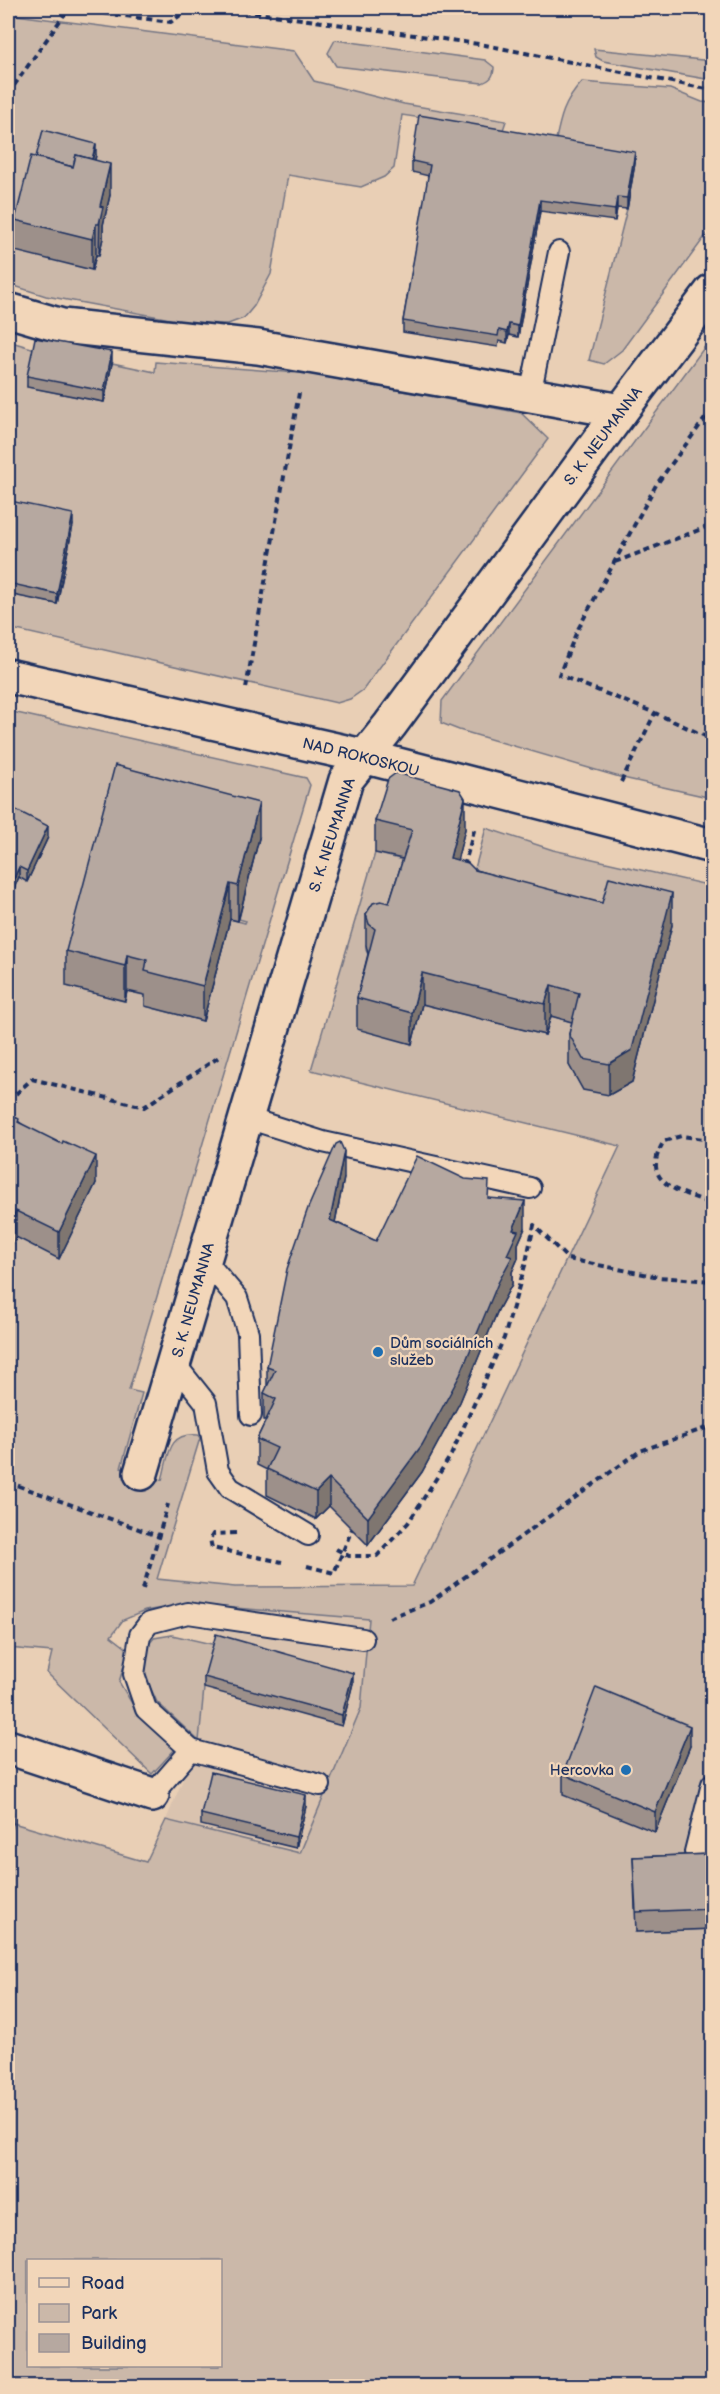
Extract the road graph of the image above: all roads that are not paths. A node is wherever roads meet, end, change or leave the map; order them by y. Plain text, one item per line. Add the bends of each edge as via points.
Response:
1 (559, 252) dead end
2 (712, 291) edge
3 (8, 310) edge
4 (530, 395) junction
5 (621, 411) junction
6 (8, 676) edge
7 (363, 756) junction
8 (712, 846) edge
9 (248, 1118) junction
10 (530, 1188) dead end
11 (205, 1260) junction
12 (175, 1364) junction
13 (251, 1415) dead end
14 (141, 1473) dead end
15 (308, 1535) road end
16 (363, 1639) road end
17 (8, 1747) edge
18 (191, 1750) junction
19 (712, 1784) edge
20 (320, 1785) dead end
21 (152, 1795) joint
22 (695, 1852) edge

1 - 4 lane
2 - 5 street, S. K. NEUMANNA
3 - 4 street via 62,326 258,347
4 - 5 street
5 - 7 street, S. K. NEUMANNA
6 - 7 street, NAD ROKOSKOU
7 - 8 street, NAD ROKOSKOU
7 - 9 street, S. K. NEUMANNA via 346,780
9 - 10 lane via 323,1142
9 - 11 street, S. K. NEUMANNA
11 - 12 street, S. K. NEUMANNA
11 - 13 lane via 237,1298 249,1333
12 - 14 street, S. K. NEUMANNA
12 - 15 lane via 206,1403 218,1470 230,1488
16 - 18 lane via 188,1613 149,1623 140,1635 134,1674 147,1709
17 - 21 street
18 - 20 lane
18 - 21 lane
19 - 22 lane

